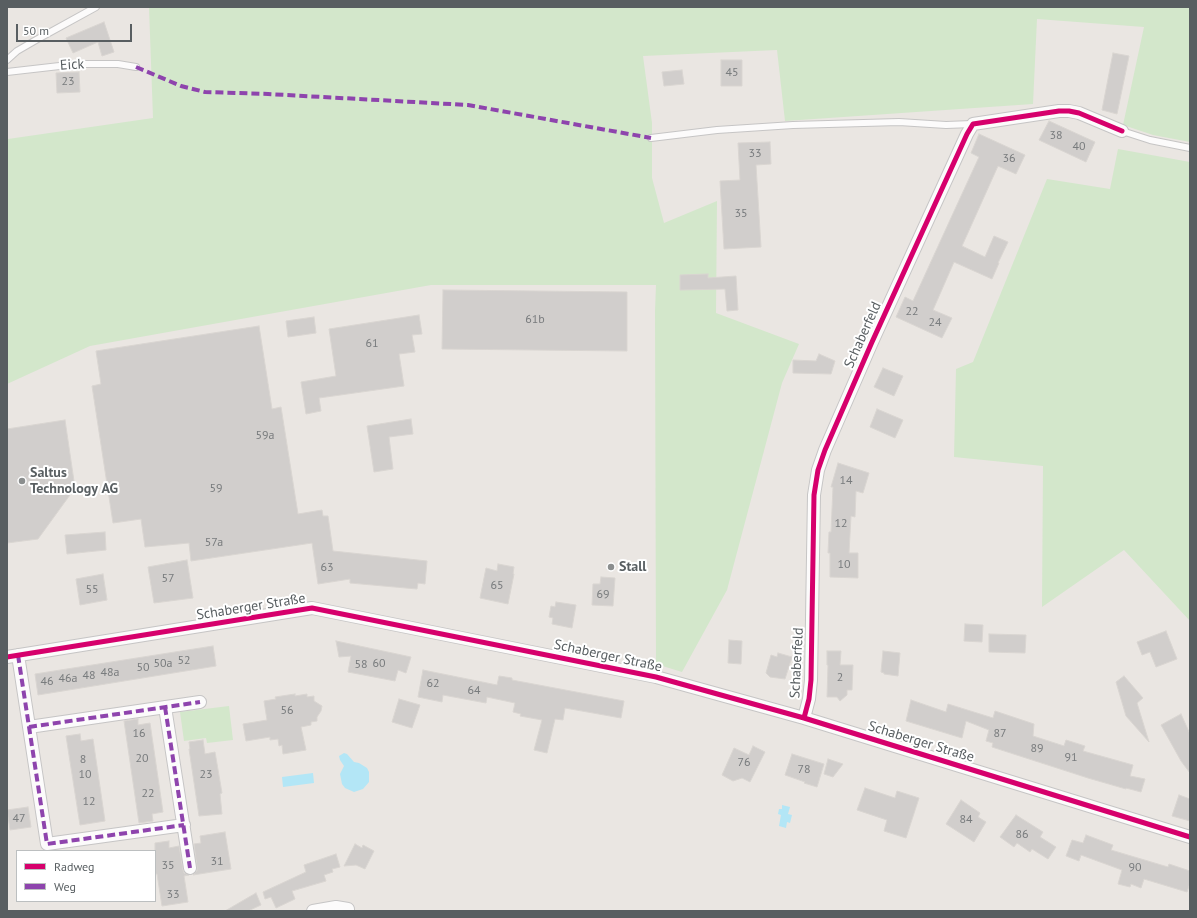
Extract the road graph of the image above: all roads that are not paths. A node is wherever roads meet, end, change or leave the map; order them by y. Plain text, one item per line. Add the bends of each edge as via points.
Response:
1 (96, 7) edge
2 (7, 60) edge
3 (136, 67) dead end
4 (7, 72) edge
5 (973, 124) junction
6 (1122, 131) joint
7 (651, 138) dead end
8 (1190, 148) edge
9 (12, 656) edge
10 (200, 702) dead end
11 (165, 707) junction
12 (804, 718) junction
13 (29, 727) junction
14 (184, 825) junction
15 (1190, 837) edge
16 (190, 868) dead end
17 (348, 909) dead end
18 (313, 911) edge

1 - 2 lane via 36,40
3 - 4 lane, Eick via 118,64 77,64
5 - 6 street via 1070,111
5 - 7 lane via 899,122 793,126 717,130
5 - 12 street, Schaberfeld via 872,342 818,470 814,495 811,680
6 - 8 lane
9 - 12 street, Schaberger Straße via 312,608 656,678
9 - 13 street
10 - 11 street
11 - 13 street
11 - 14 street
12 - 15 street, Schaberger Straße
13 - 14 street via 47,844
14 - 16 street
17 - 18 street via 336,907

